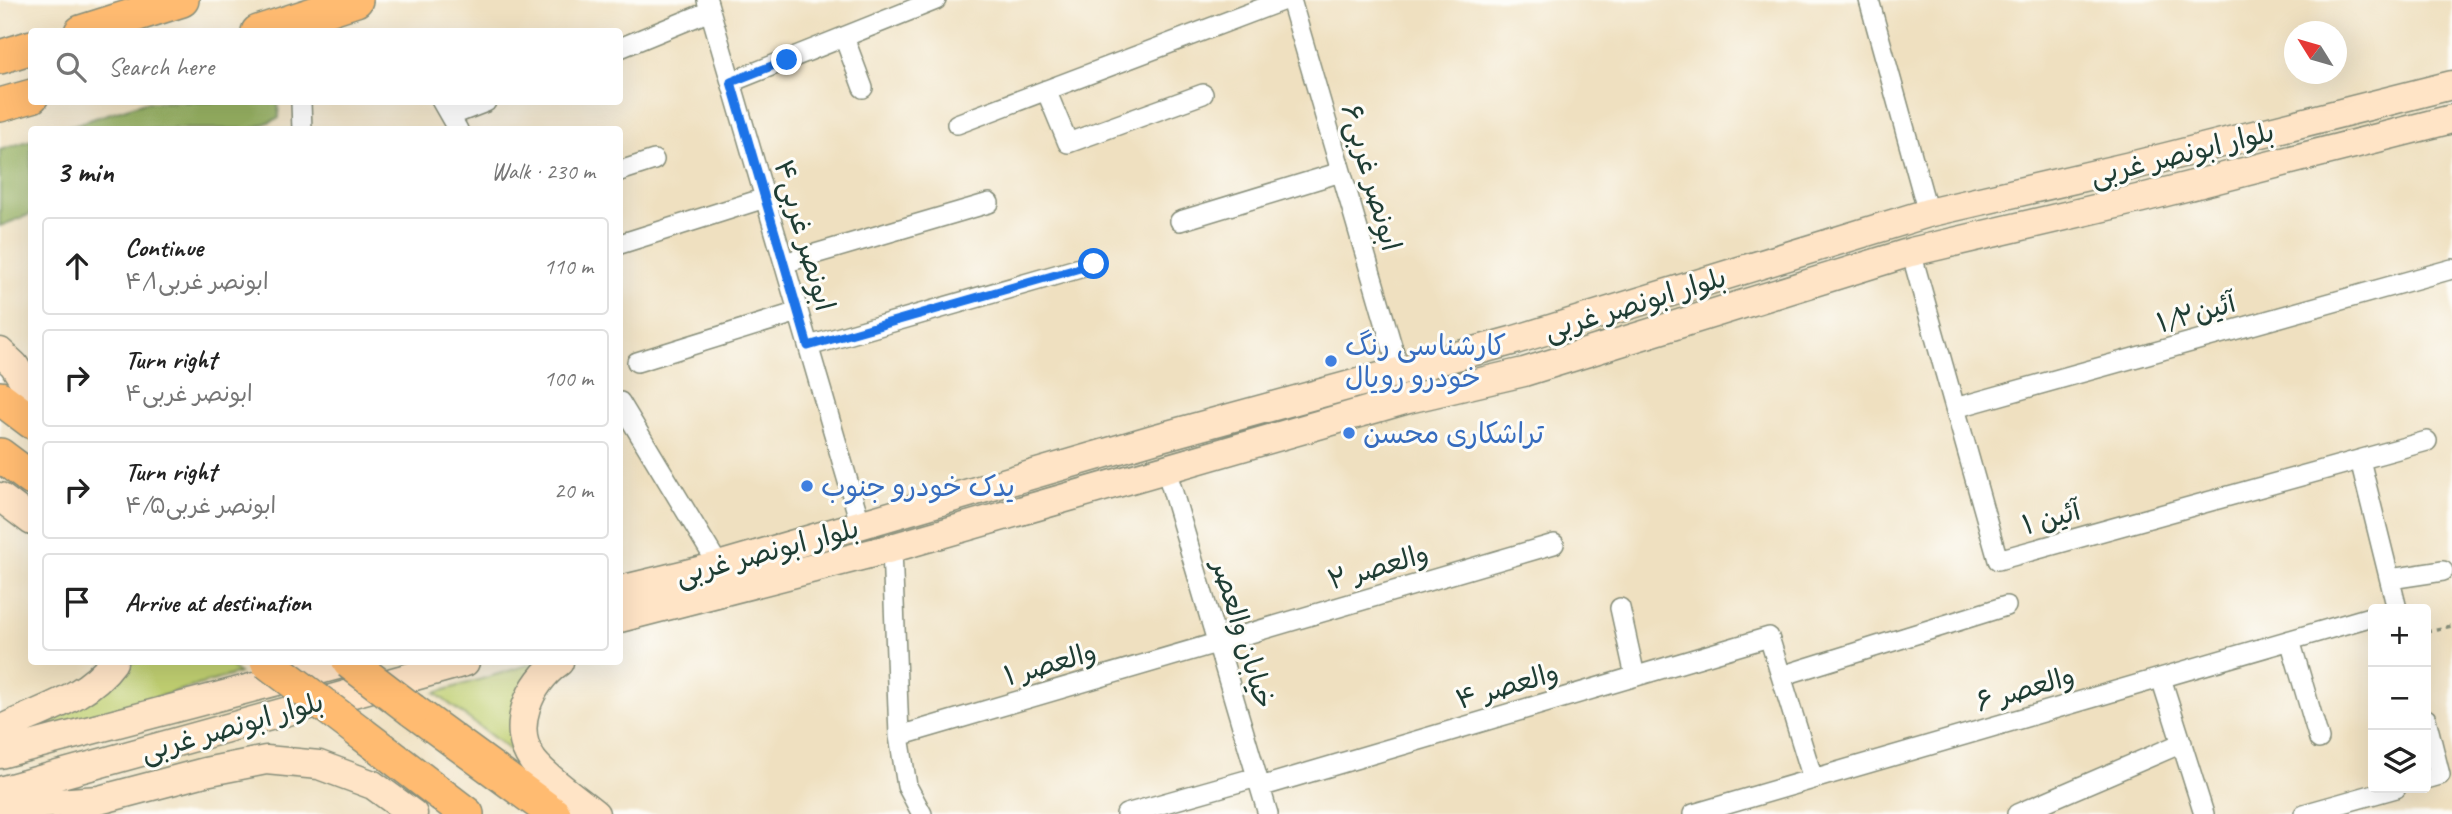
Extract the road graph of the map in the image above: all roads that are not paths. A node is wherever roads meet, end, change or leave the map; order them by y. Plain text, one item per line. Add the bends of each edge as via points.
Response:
1 (182, 0) edge
2 (356, 0) edge
3 (936, 0) edge
4 (1284, 0) edge
5 (1291, 0) edge
6 (1869, 0) edge
7 (708, 6) edge
8 (296, 26) edge
9 (94, 28) edge
10 (844, 37) junction
11 (623, 47) edge
12 (28, 48) edge
13 (0, 57) edge
14 (731, 82) junction
15 (2452, 85) edge
16 (863, 88) dead end
17 (1046, 90) junction
18 (1203, 94) dead end
19 (28, 97) edge
20 (0, 105) edge
21 (301, 105) edge
22 (478, 105) edge
23 (450, 116) edge
24 (2452, 119) edge
25 (957, 124) dead end
26 (302, 126) edge
27 (654, 160) dead end
28 (623, 170) edge
29 (1341, 172) junction
30 (765, 198) junction
31 (989, 203) dead end
32 (1928, 213) junction
33 (1180, 222) dead end
34 (623, 243) edge
35 (1910, 252) junction
36 (1774, 260) junction
37 (784, 263) junction
38 (1094, 264) dead end
39 (2452, 269) edge
40 (1785, 291) junction
41 (799, 312) junction
42 (808, 346) junction
43 (637, 362) dead end
44 (15, 365) edge
45 (1399, 370) junction
46 (28, 387) edge
47 (0, 398) edge
48 (623, 407) edge
49 (1955, 408) junction
50 (28, 419) edge
51 (2427, 441) dead end
52 (0, 454) edge
53 (2360, 460) junction
54 (1166, 469) junction
55 (28, 476) edge
56 (0, 497) edge
57 (28, 518) edge
58 (861, 526) junction
59 (1554, 544) dead end
60 (892, 548) junction
61 (719, 566) junction
62 (2443, 571) dead end
63 (2390, 579) junction
64 (623, 589) edge
65 (2397, 604) edge
66 (2006, 606) dead end
67 (1620, 608) dead end
68 (623, 617) edge
69 (2368, 617) edge
70 (2290, 640) junction
71 (1217, 643) junction
72 (111, 665) edge
73 (271, 665) edge
74 (338, 665) edge
75 (353, 665) edge
76 (454, 665) edge
77 (554, 665) edge
78 (1635, 676) junction
79 (1781, 676) junction
80 (2161, 678) junction
81 (0, 730) edge
82 (2429, 730) edge
83 (899, 736) junction
84 (2319, 739) dead end
85 (2182, 743) junction
86 (0, 754) edge
87 (2439, 775) edge
88 (1813, 779) junction
89 (1259, 782) junction
90 (0, 791) edge
91 (2378, 793) edge
92 (0, 807) edge
93 (413, 814) edge
94 (467, 814) edge
95 (554, 814) edge
96 (595, 814) edge
97 (922, 814) edge
98 (1126, 814) edge
99 (1268, 814) edge
100 (1693, 814) edge
101 (2017, 814) edge
102 (2204, 814) edge
103 (2304, 814) edge

1 - 9 highway
2 - 8 highway
3 - 10 street
4 - 17 street
5 - 29 street, ۶ابونصر غربی
6 - 32 street
7 - 11 street
7 - 14 street, ۴ابونصر غربی
10 - 14 street
10 - 16 street
12 - 13 highway
14 - 30 street, ۴ابونصر غربی
15 - 32 main road, بلوار ابونصر غربی
17 - 18 street via 1068,144
17 - 25 street
19 - 20 highway
21 - 26 street
22 - 23 street
24 - 35 main road, بلوار ابونصر غربی
27 - 28 street
29 - 33 street
29 - 45 street, ۶ابونصر غربی
30 - 34 street
30 - 37 street, ۴ابونصر غربی
31 - 37 street
32 - 36 main road, بلوار ابونصر غربی
35 - 40 main road, بلوار ابونصر غربی
35 - 49 street, آئین ۱
36 - 40 main road
36 - 45 main road, بلوار ابونصر غربی via 1613,312
37 - 41 street, ۴ابونصر غربی
38 - 42 street
39 - 49 street, ۱/۲آئین
40 - 54 main road, بلوار ابونصر غربی via 1524,372 1408,399
41 - 42 street, ۴ابونصر غربی
41 - 43 street
42 - 58 street, ۴ابونصر غربی
44 - 46 main road
45 - 58 main road, بلوار ابونصر غربی
47 - 50 highway
48 - 61 street
49 - 53 street, آئین ۱ via 1998,560
51 - 53 street, آئین ۱
52 - 55 highway
53 - 63 street
54 - 60 main road, بلوار ابونصر غربی
54 - 71 street, خیابان والعصر
56 - 57 main road
58 - 61 main road, بلوار ابونصر غربی
59 - 71 street, والعصر ۲
60 - 68 main road, بلوار ابونصر غربی
60 - 83 street
61 - 64 main road, بلوار ابونصر غربی
62 - 63 street
63 - 65 street
66 - 79 street
67 - 78 street
69 - 70 street, والعصر ۶
70 - 80 street, والعصر ۶
70 - 84 street
71 - 83 street, والعصر ۱
71 - 89 street, خیابان والعصر
72 - 81 main road via 101,679 60,704
73 - 94 highway, bridge
74 - 86 main road, بلوار ابونصر غربی
75 - 95 highway, bridge
76 - 90 main road, بلوار ابونصر غربی
77 - 96 main road via 527,698 523,730 533,760
78 - 79 street, والعصر ۴ via 1769,637
78 - 89 street, والعصر ۴
79 - 88 street
80 - 85 street
80 - 88 street, والعصر ۶
82 - 87 street
83 - 97 street via 907,786
85 - 101 street
85 - 102 street
88 - 100 street, والعصر ۶
89 - 98 street, والعصر ۴
89 - 99 street, خیابان والعصر
91 - 103 street
92 - 93 main road via 99,800 266,760 319,765 373,785

